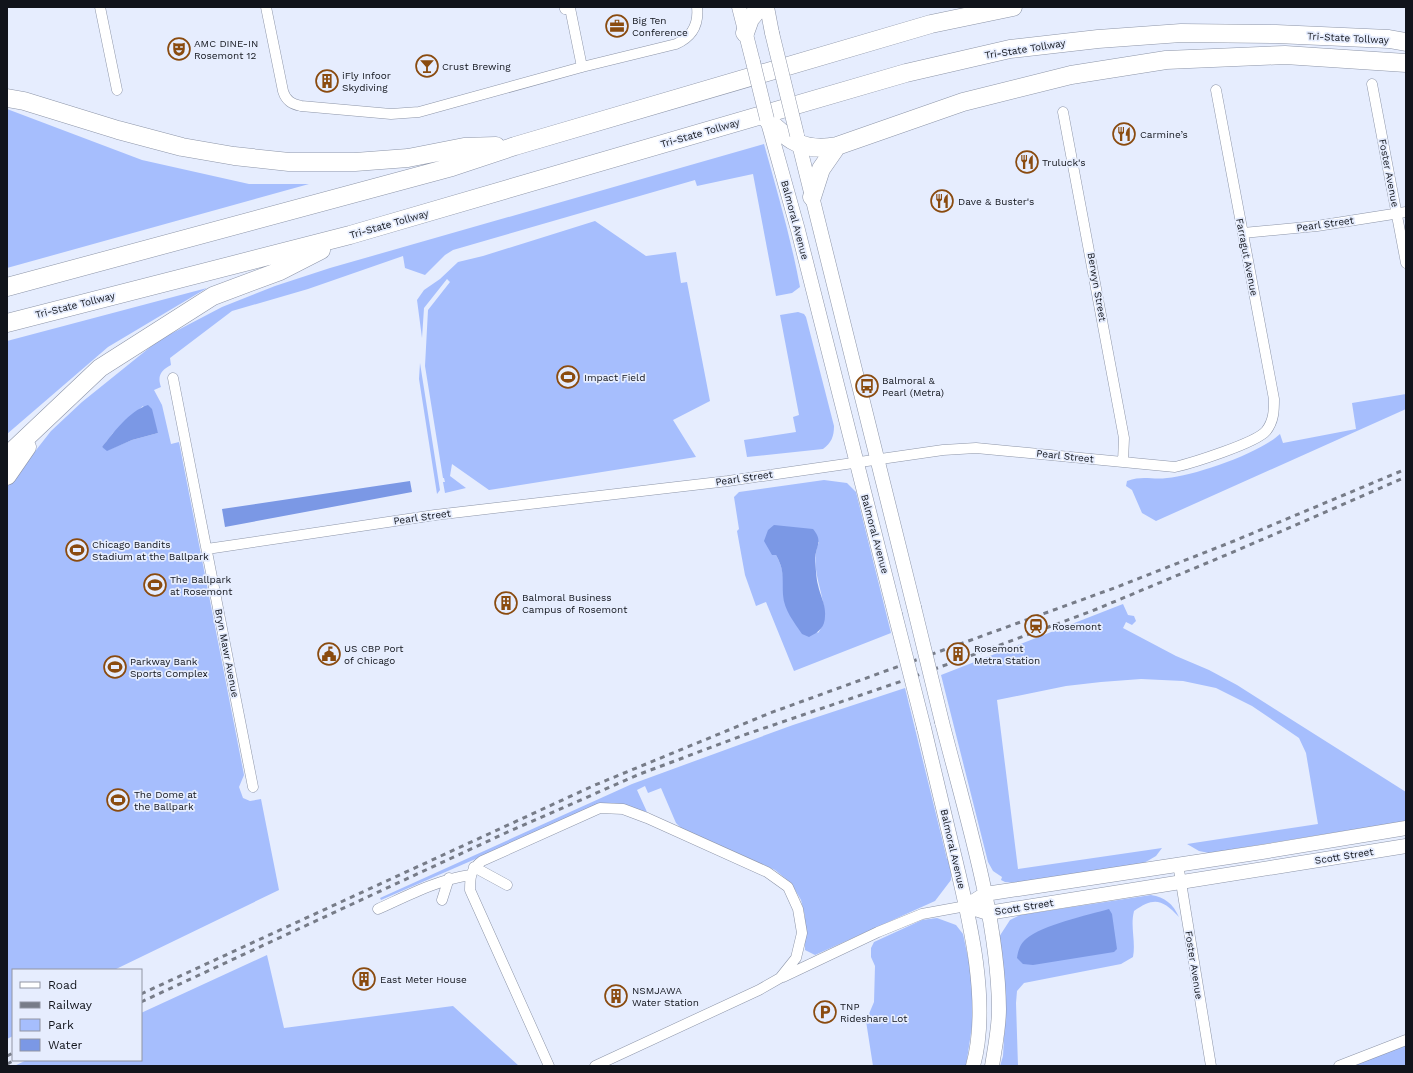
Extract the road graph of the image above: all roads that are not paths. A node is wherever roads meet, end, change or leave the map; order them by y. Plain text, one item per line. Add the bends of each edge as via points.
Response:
1 (100, 7) edge
2 (266, 7) edge
3 (697, 7) edge
4 (739, 7) edge
5 (760, 7) edge
6 (767, 7) edge
7 (1014, 7) edge
8 (566, 8) edge
9 (746, 37) junction
10 (1406, 42) edge
11 (1406, 63) edge
12 (580, 68) junction
13 (1372, 84) dead end
14 (117, 90) dead end
15 (1216, 90) dead end
16 (7, 93) edge
17 (15, 100) edge
18 (1063, 112) dead end
19 (767, 119) joint
20 (789, 140) junction
21 (515, 146) junction
22 (837, 146) junction
23 (812, 197) junction
24 (1401, 212) edge
25 (1243, 233) junction
26 (350, 235) junction
27 (1406, 262) edge
28 (7, 287) edge
29 (7, 323) edge
30 (173, 378) dead end
31 (48, 416) junction
32 (1271, 424) joint
33 (7, 456) edge
34 (876, 459) junction
35 (856, 462) junction
36 (1123, 462) junction
37 (7, 476) edge
38 (207, 549) junction
39 (253, 787) dead end
40 (1406, 828) edge
41 (1406, 846) edge
42 (1178, 864) junction
43 (472, 871) junction
44 (449, 878) junction
45 (1181, 882) junction
46 (507, 885) dead end
47 (985, 894) junction
48 (442, 900) dead end
49 (966, 906) junction
50 (378, 909) dead end
51 (988, 913) junction
52 (780, 978) junction
53 (1406, 1040) edge
54 (549, 1066) edge
55 (595, 1066) edge
56 (973, 1066) edge
57 (992, 1066) edge
58 (1211, 1066) edge
59 (1339, 1066) edge

1 - 14 street
2 - 12 street via 284,96 293,104 391,114 431,109
3 - 12 street via 697,22 685,40
4 - 9 street
5 - 9 highway via 750,19
6 - 20 street, Balmoral Avenue, bridge
7 - 21 highway via 931,24
8 - 12 street
9 - 19 street, bridge
10 - 26 highway, Tri-State Tollway via 1276,34 1181,33 1098,39 1010,50 906,73
11 - 22 highway via 1284,55 1166,60 1071,75 963,102
13 - 24 street, Foster Avenue
15 - 25 street, Farragut Avenue
16 - 17 highway
17 - 21 highway via 182,146 234,156 289,162 355,162 408,158 464,147
18 - 36 street, Berwyn Street via 1124,438
19 - 20 highway
20 - 22 highway via 823,149
20 - 23 street, Balmoral Avenue
20 - 35 street, Balmoral Avenue via 798,230
21 - 28 highway via 452,167
22 - 23 highway via 821,169
23 - 34 street, Balmoral Avenue
24 - 25 street, Pearl Street via 1317,226
24 - 27 street, Foster Avenue
25 - 32 street, Farragut Avenue via 1274,399 1274,416
26 - 29 highway, Tri-State Tollway
26 - 31 highway via 280,271 213,296 100,368
30 - 38 street, Bryn Mawr Avenue
31 - 33 highway
31 - 37 highway
32 - 36 street, Pearl Street via 1260,436 1189,464 1160,467
34 - 35 street, Pearl Street
34 - 36 street, Pearl Street via 976,448
34 - 47 street, Balmoral Avenue, bridge
35 - 38 street, Pearl Street via 728,481 435,515
35 - 49 street, Balmoral Avenue, bridge via 924,728
38 - 39 street, Bryn Mawr Avenue
40 - 42 street, Scott Street
41 - 45 street, Scott Street
42 - 45 street, Foster Avenue
42 - 47 street, Scott Street
43 - 44 street
43 - 46 street
43 - 52 street via 482,861 600,808 623,809 767,872 788,887 798,909 802,933 796,958
43 - 54 street via 470,890
44 - 48 street
44 - 50 street
45 - 51 street, Scott Street
45 - 58 street, Foster Avenue
47 - 49 street, Scott Street
47 - 51 street, Balmoral Avenue
49 - 51 street, Scott Street
49 - 52 street via 922,914
49 - 56 street, Balmoral Avenue via 980,1010
51 - 57 street, Balmoral Avenue via 998,982 999,1010
52 - 55 street via 752,994
53 - 59 street

